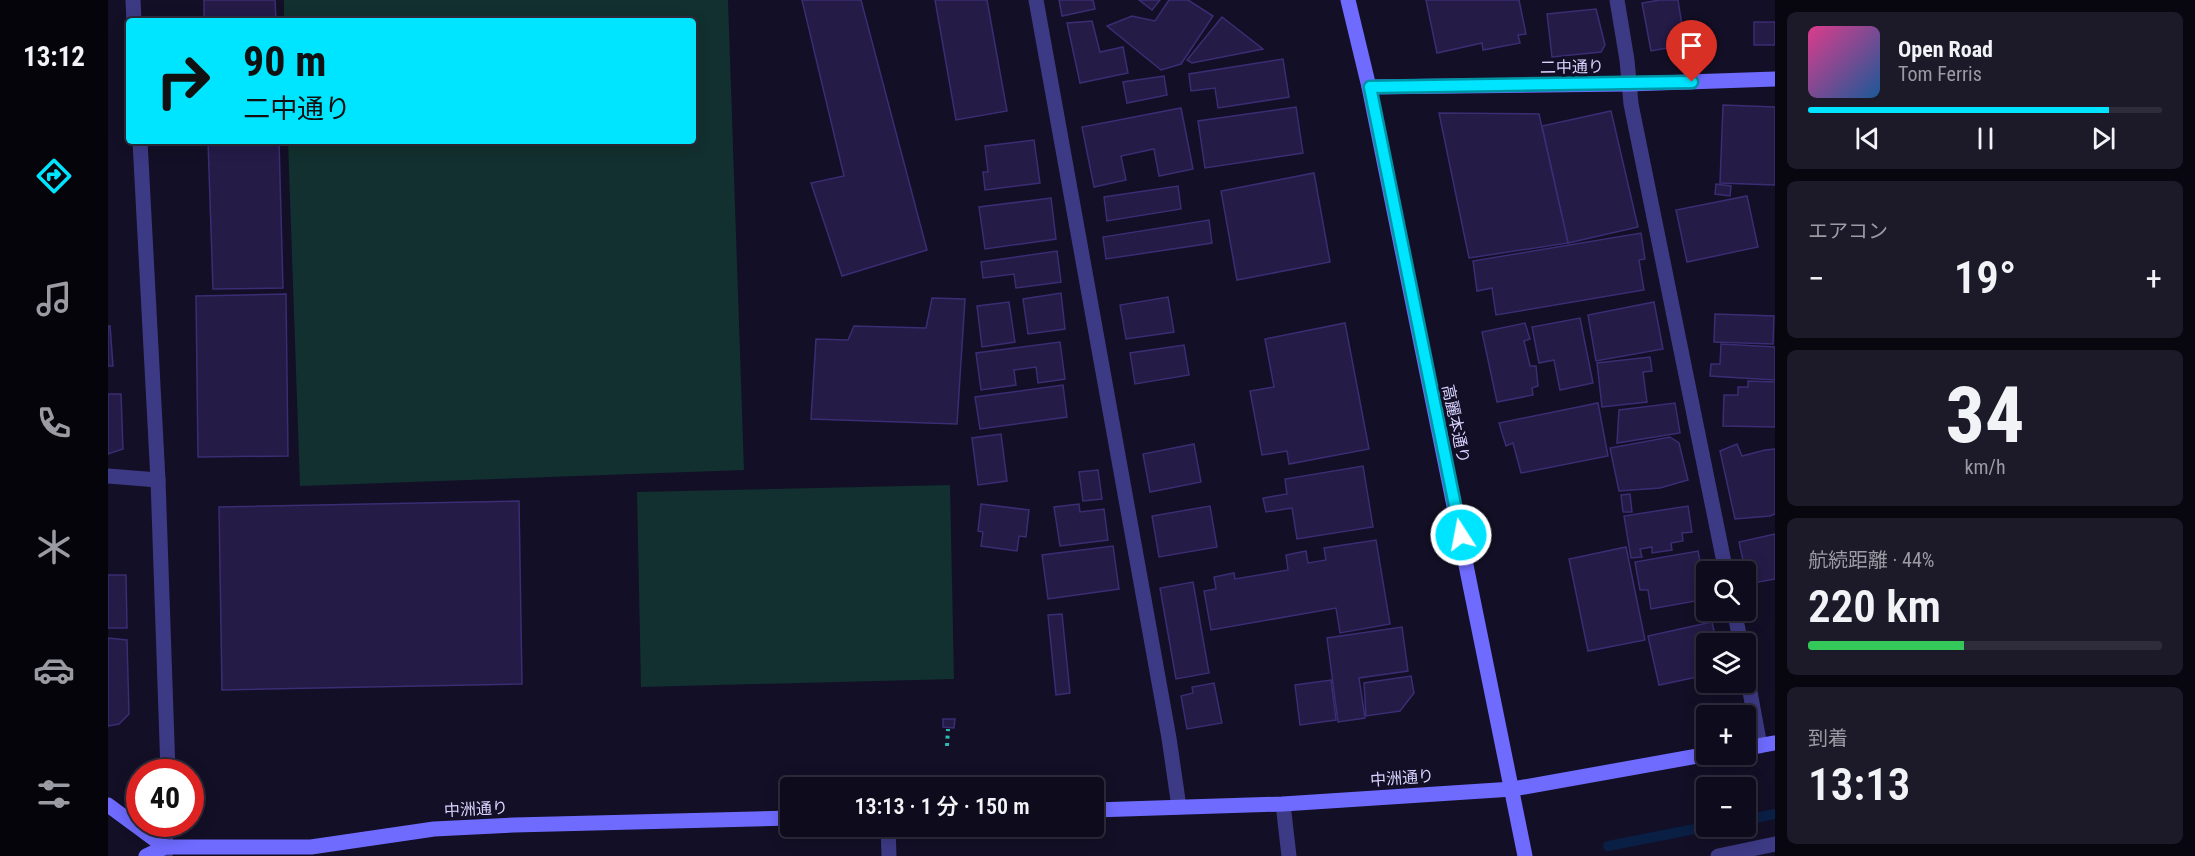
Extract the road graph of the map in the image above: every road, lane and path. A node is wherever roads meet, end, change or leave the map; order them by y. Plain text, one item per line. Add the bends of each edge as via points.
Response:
1 (133, 0) edge
2 (1036, 0) edge
3 (1348, 0) edge
4 (1617, 0) edge
5 (134, 18) edge
6 (1775, 79) edge
7 (1629, 84) junction
8 (1370, 87) junction
9 (140, 144) edge
10 (108, 476) edge
11 (158, 480) junction
12 (1724, 561) edge
13 (1750, 693) edge
14 (948, 729) dead end
15 (947, 746) dead end
16 (1760, 746) edge
17 (1696, 756) edge
18 (168, 759) edge
19 (1513, 789) junction
20 (1283, 804) junction
21 (108, 805) edge
22 (1179, 807) junction
23 (1104, 810) edge
24 (780, 818) edge
25 (166, 837) edge
26 (888, 837) edge
27 (1775, 844) edge
28 (165, 852) edge
29 (146, 856) edge
30 (889, 856) edge
31 (1289, 856) edge
32 (1525, 856) edge
33 (1718, 856) edge

1 - 5 street
2 - 22 street
3 - 8 street, 高麗本通り
4 - 7 street
6 - 7 street, 二中通り
7 - 8 street, 二中通り
7 - 12 street
8 - 19 street, 高麗本通り
9 - 11 street
10 - 11 street
11 - 18 street
13 - 16 street
14 - 15 path
17 - 19 street, 中洲通り
19 - 20 street, 中洲通り
19 - 32 street, 高麗本通り
20 - 22 street, 中洲通り
20 - 31 street
21 - 28 street
22 - 23 street, 中洲通り
24 - 28 street, 中洲通り via 434,829 311,847
25 - 28 street
26 - 30 street
27 - 33 street
28 - 29 street, 中洲通り

